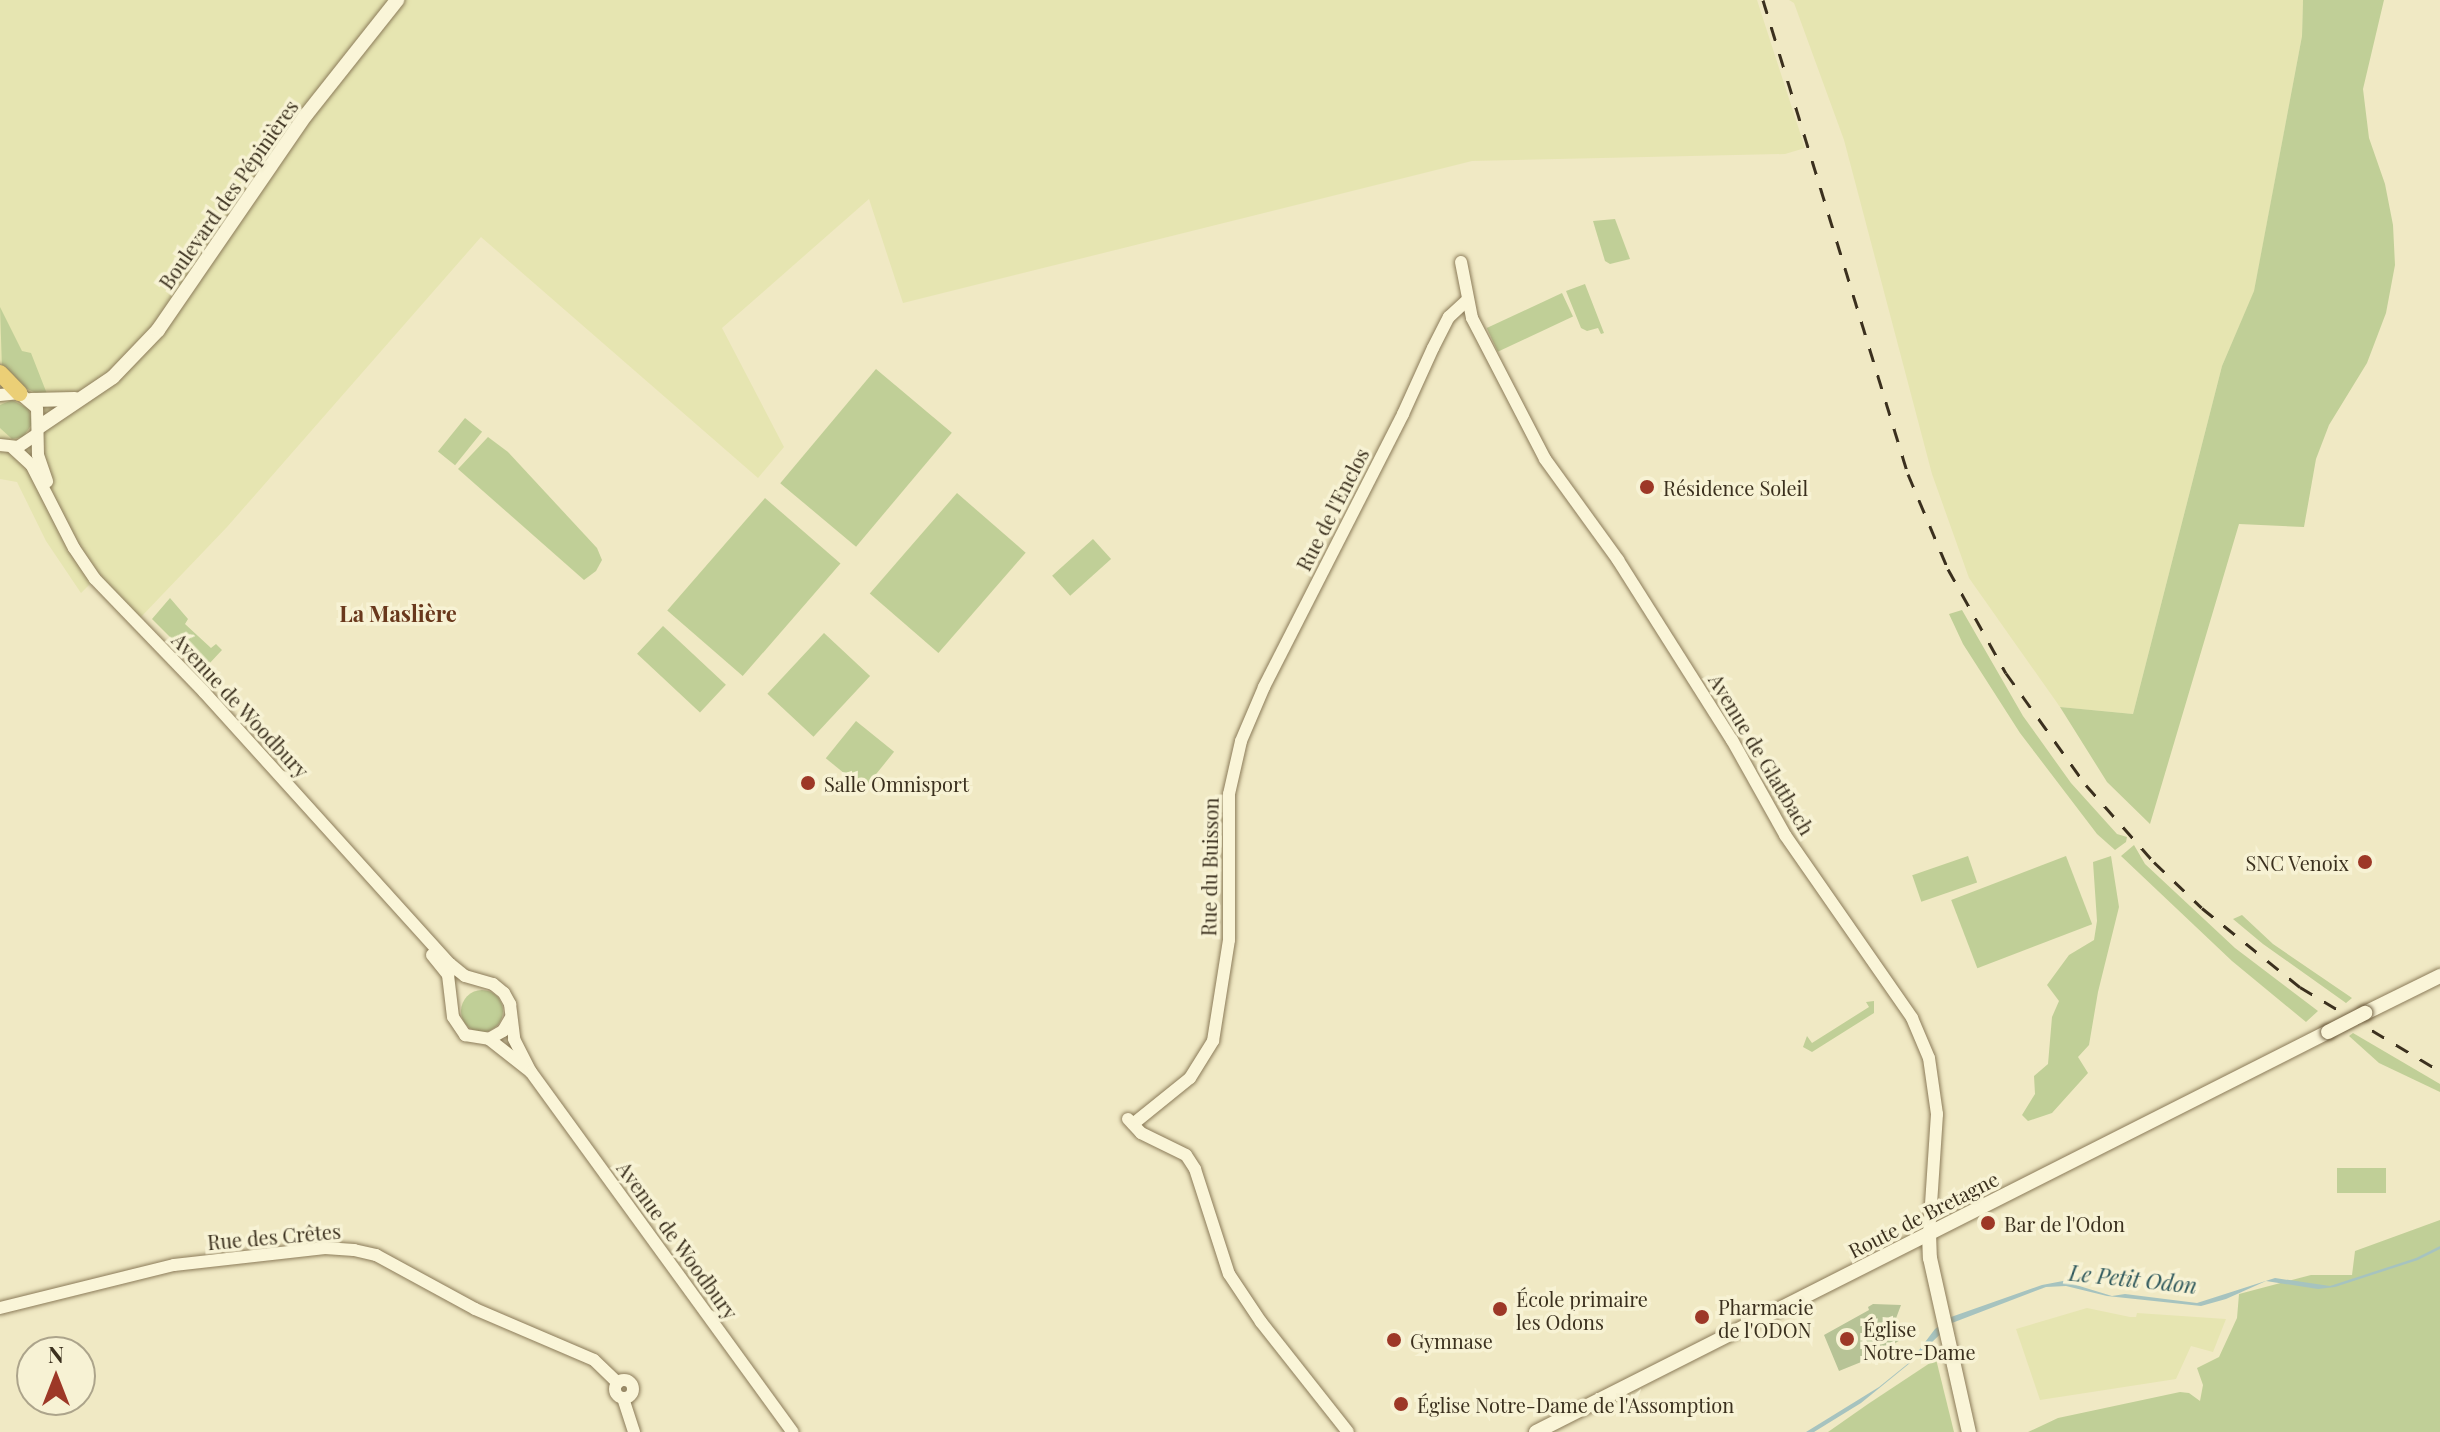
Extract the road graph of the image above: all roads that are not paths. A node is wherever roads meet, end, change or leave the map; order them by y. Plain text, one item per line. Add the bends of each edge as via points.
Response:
1 (397, 0) edge
2 (1461, 262) dead end
3 (1466, 301) junction
4 (1471, 317) junction
5 (1433, 354) junction
6 (0, 373) edge
7 (0, 395) edge
8 (25, 396) junction
9 (79, 399) junction
10 (38, 430) junction
11 (3, 445) edge
12 (64, 525) junction
13 (1267, 681) joint
14 (397, 908) junction
15 (2440, 976) edge
16 (480, 982) junction
17 (454, 1002) junction
18 (510, 1017) junction
19 (489, 1039) junction
20 (531, 1072) junction
21 (1929, 1233) junction
22 (0, 1308) edge
23 (634, 1432) edge
24 (793, 1432) edge
25 (1348, 1432) edge
26 (1536, 1432) edge
27 (1969, 1432) edge

1 - 9 main road, Boulevard des Pépinières via 306,115 158,330 113,377
2 - 3 street, Avenue de Glattbach
3 - 4 street, Avenue de Glattbach
3 - 5 street, Rue de l'Enclos via 1449,317
4 - 5 street, Rue de l'Enclos via 1453,326
4 - 21 street, Avenue de Glattbach via 1545,459 1618,560 1732,740 1785,835 1897,996 1923,1043 1933,1080 1937,1134
5 - 13 street, Rue de l'Enclos
6 - 8 highway
7 - 8 street
8 - 9 main road via 47,402
8 - 10 street, Avenue de Woodbury via 39,412
9 - 10 main road, Boulevard des Pépinières
10 - 11 street, Avenue de Woodbury via 24,445
10 - 12 street, Avenue de Woodbury via 44,474
11 - 12 street, Avenue de Woodbury via 32,466
12 - 14 street, Avenue de Woodbury via 95,579
13 - 25 street, Rue du Buisson via 1230,782 1229,940 1216,1029 1190,1078 1130,1121 1145,1135 1179,1150 1195,1169 1229,1274
14 - 16 street, Avenue de Woodbury via 457,971
14 - 17 street, Avenue de Woodbury via 448,975
15 - 21 main road, Route de Bretagne, bridge
16 - 17 street via 461,990
16 - 18 street, Avenue de Woodbury via 504,993
17 - 19 street, Avenue de Woodbury via 459,1030 476,1040
18 - 19 street via 503,1031
18 - 20 street, Avenue de Woodbury via 514,1039
19 - 20 street, Avenue de Woodbury
20 - 24 street, Avenue de Woodbury
21 - 26 main road, Route de Bretagne
21 - 27 main road
22 - 23 street, Rue des Crêtes via 174,1265 325,1248 354,1250 376,1255 475,1309 594,1360 618,1383 616,1392

